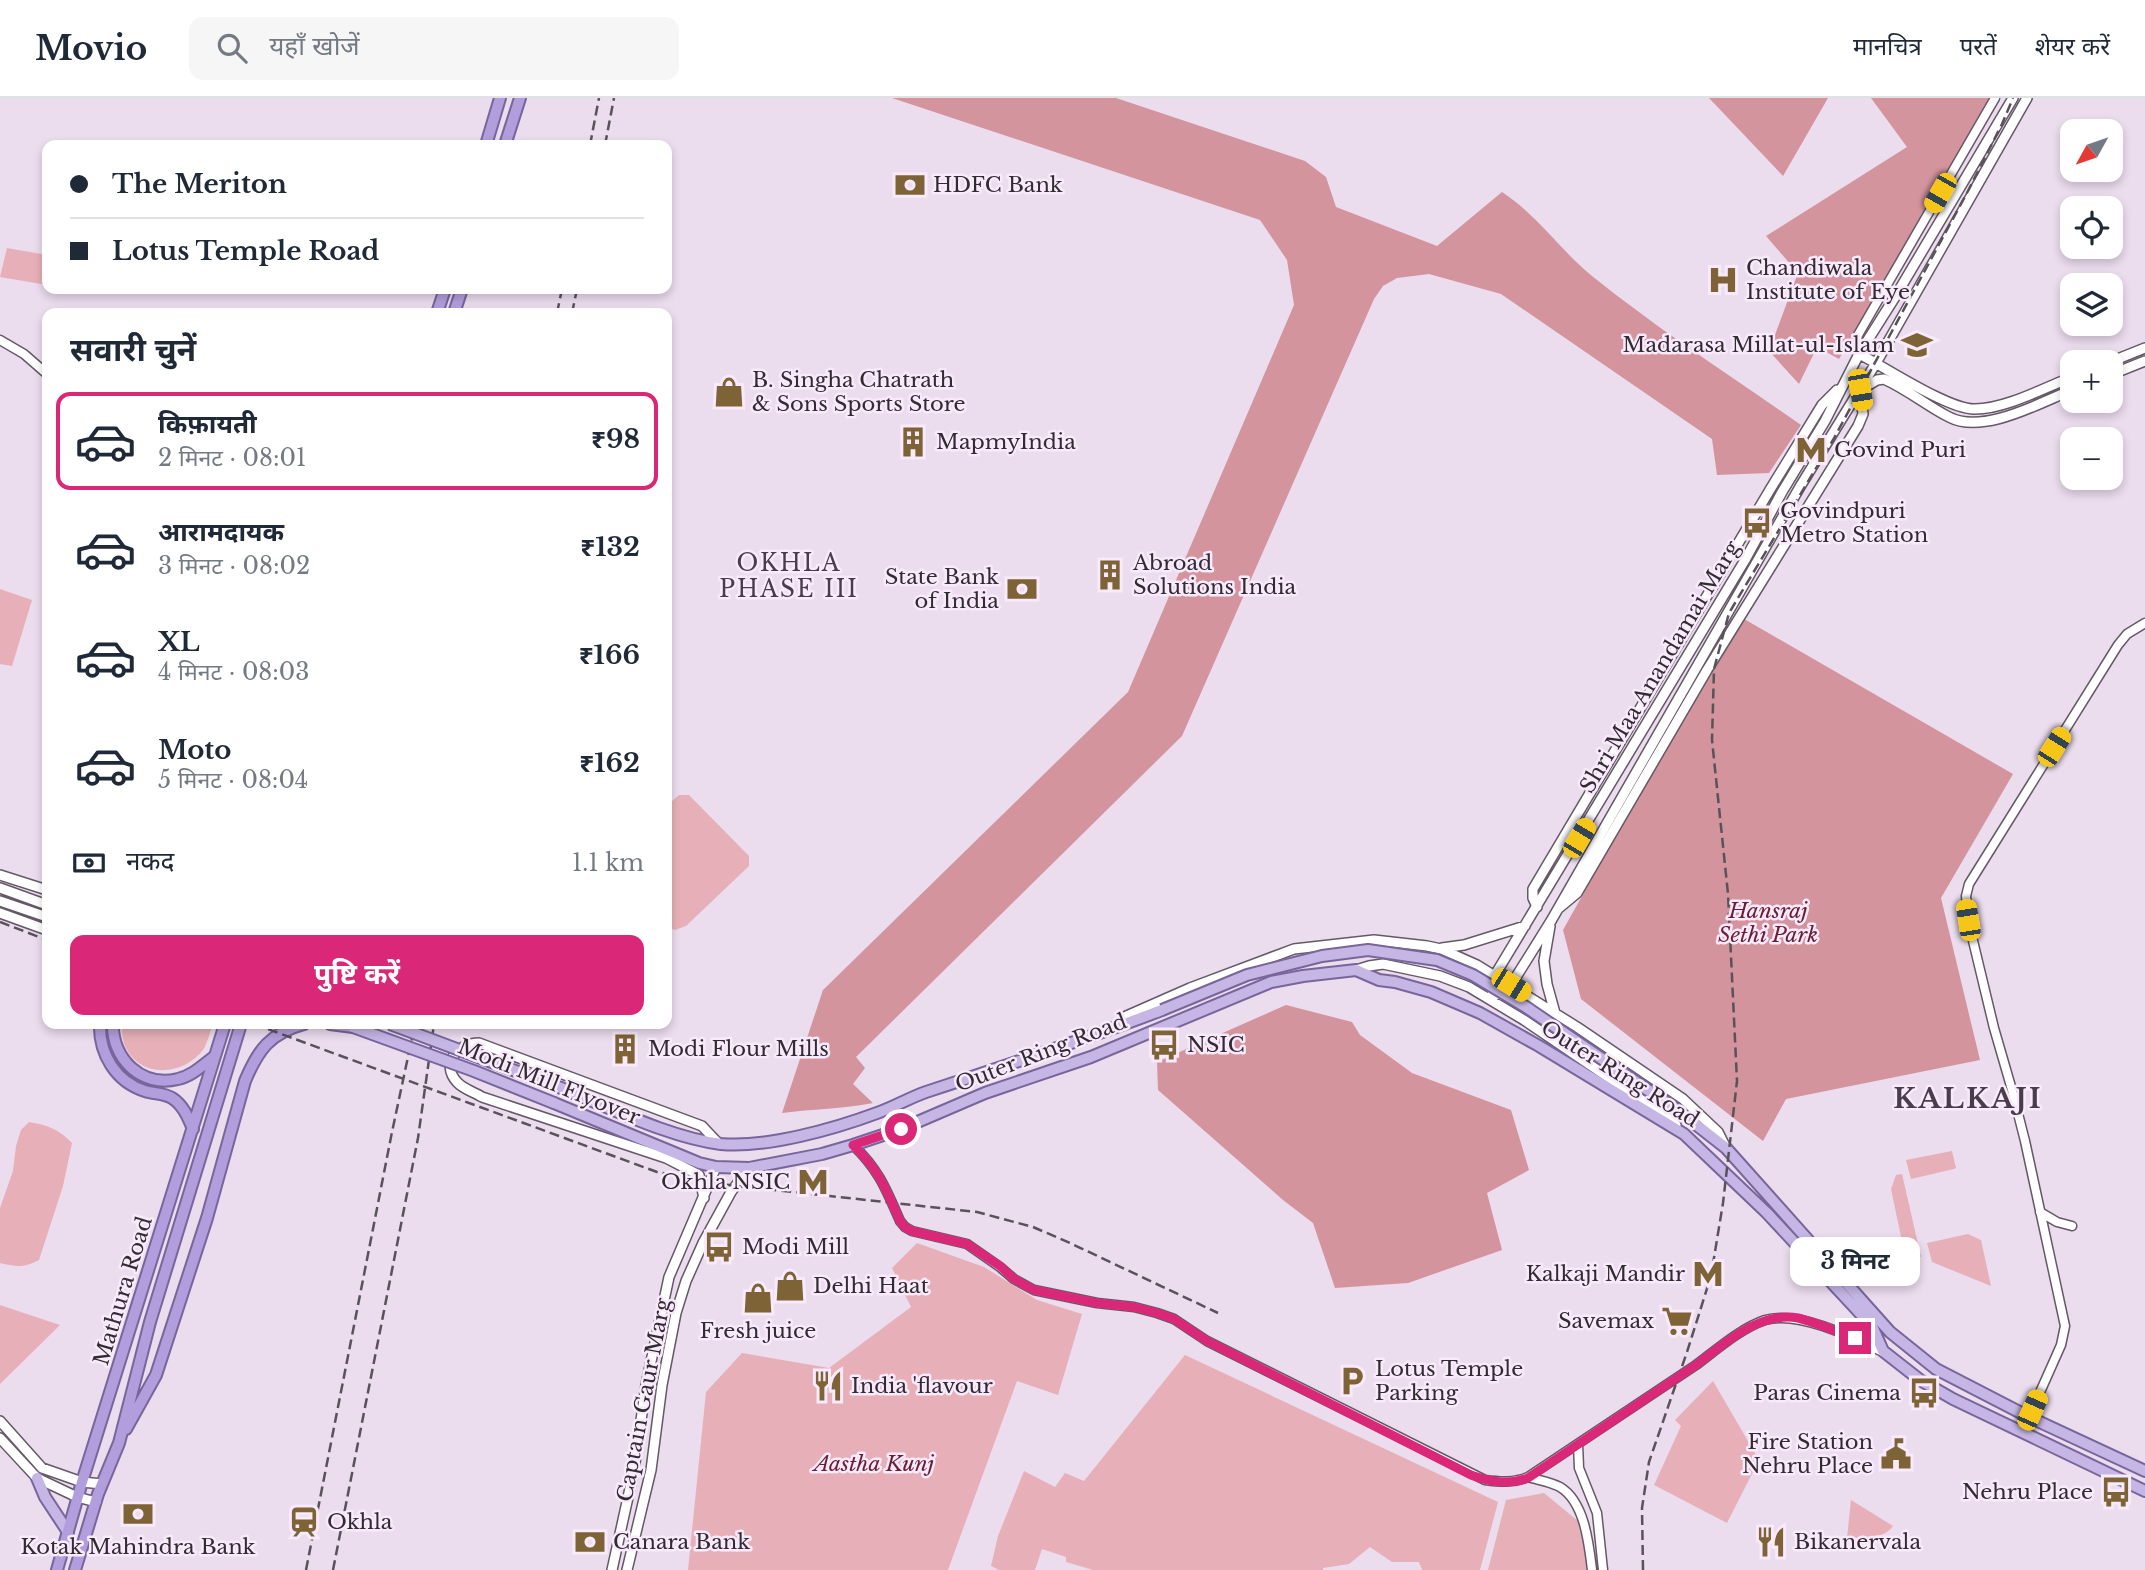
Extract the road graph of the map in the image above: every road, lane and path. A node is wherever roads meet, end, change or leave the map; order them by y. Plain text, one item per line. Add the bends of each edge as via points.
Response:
1 (499, 98) edge
2 (520, 98) edge
3 (1995, 98) edge
4 (2013, 98) edge
5 (2027, 98) edge
6 (487, 140) edge
7 (507, 140) edge
8 (0, 340) edge
9 (2145, 348) edge
10 (1859, 354) junction
11 (2123, 357) edge
12 (2145, 361) edge
13 (1876, 363) junction
14 (42, 370) edge
15 (2123, 370) edge
16 (2060, 382) edge
17 (1841, 386) junction
18 (1860, 390) junction
19 (2060, 395) edge
20 (2145, 623) edge
21 (0, 875) edge
22 (0, 888) edge
23 (42, 888) edge
24 (0, 901) edge
25 (42, 903) edge
26 (1536, 907) junction
27 (1557, 910) junction
28 (0, 913) edge
29 (42, 915) edge
30 (1551, 921) junction
31 (1525, 926) junction
32 (42, 928) edge
33 (1427, 946) junction
34 (1441, 949) junction
35 (1356, 971) junction
36 (1421, 972) junction
37 (1495, 975) junction
38 (1511, 985) junction
39 (1490, 999) junction
40 (1555, 1013) junction
41 (1115, 1028) junction
42 (100, 1029) edge
43 (114, 1029) edge
44 (224, 1029) edge
45 (239, 1029) edge
46 (291, 1029) edge
47 (360, 1029) edge
48 (404, 1029) edge
49 (1594, 1039) junction
50 (216, 1054) junction
51 (1574, 1056) junction
52 (193, 1129) junction
53 (1684, 1134) junction
54 (719, 1143) junction
55 (853, 1145) junction
56 (1726, 1147) junction
57 (699, 1163) junction
58 (679, 1165) junction
59 (716, 1167) junction
60 (749, 1168) junction
61 (704, 1198) junction
62 (2040, 1212) junction
63 (2073, 1226) dead end
64 (1885, 1353) junction
65 (2029, 1417) junction
66 (0, 1421) edge
67 (0, 1438) edge
68 (119, 1443) junction
69 (1578, 1444) junction
70 (2145, 1471) edge
71 (37, 1478) junction
72 (1528, 1478) junction
73 (82, 1482) junction
74 (103, 1484) junction
75 (2145, 1491) edge
76 (78, 1497) junction
77 (96, 1502) junction
78 (68, 1532) junction
79 (57, 1570) edge
80 (75, 1570) edge
81 (612, 1570) edge
82 (628, 1570) edge
83 (1592, 1570) edge
84 (1603, 1570) edge

1 - 6 highway
2 - 7 highway
3 - 10 street via 1858,335
4 - 10 main road, Shri Maa Anandamai Marg
5 - 13 main road, Shri Maa Anandamai Marg
8 - 14 street
9 - 11 main road
10 - 13 main road
10 - 17 main road, Shri Maa Anandamai Marg
12 - 15 main road
13 - 16 main road via 1953,405 1973,410
13 - 18 main road, Shri Maa Anandamai Marg
17 - 26 main road, Shri Maa Anandamai Marg via 1745,560
17 - 26 main road via 1816,413 1540,878 1532,894
18 - 19 main road via 1884,379 1951,418 1971,423 2002,417
18 - 27 main road, Shri Maa Anandamai Marg
18 - 27 main road via 1863,414 1858,426 1707,670 1577,893
20 - 62 street via 2118,645 1969,884 1966,896 1981,978
21 - 23 main road
22 - 25 main road
24 - 29 main road
26 - 31 main road, Shri Maa Anandamai Marg
27 - 30 main road, Shri Maa Anandamai Marg
28 - 32 main road
30 - 38 main road, Shri Maa Anandamai Marg
30 - 40 main road via 1544,961
31 - 34 main road
31 - 37 main road, Shri Maa Anandamai Marg
33 - 34 main road
33 - 36 main road via 1434,960
33 - 41 main road via 1374,940 1294,949 1189,988 1124,1017
34 - 37 main road
35 - 36 main road via 1383,964
35 - 53 main road, Outer Ring Road via 1431,992 1480,1013
35 - 55 main road, Outer Ring Road via 1271,982 1091,1057
36 - 39 main road via 1469,987
37 - 38 main road
37 - 39 main road, Shri Maa Anandamai Marg
38 - 39 main road, Shri Maa Anandamai Marg
38 - 40 main road
39 - 51 main road
40 - 49 main road
41 - 54 main road, Outer Ring Road via 845,1123 765,1142
41 - 56 main road, Outer Ring Road, bridge via 1247,975 1322,956 1368,950 1437,960 1473,975 1526,1007
42 - 52 highway via 107,1059 116,1072 135,1087 175,1100
43 - 50 highway via 115,1044 126,1064 146,1077 180,1079
44 - 50 highway, Mathura Road
45 - 68 highway, Mathura Road via 150,1322
46 - 68 highway via 269,1041 245,1081 156,1375
47 - 57 main road, Modi Mill Flyover, bridge
48 - 54 main road, Modi Mill Flyover, bridge via 661,1128
49 - 51 main road via 1581,1040
49 - 56 main road via 1684,1099 1718,1132
50 - 52 highway, Mathura Road
51 - 53 main road via 1667,1116
52 - 73 highway, Mathura Road
53 - 64 main road, Outer Ring Road via 1767,1213 1872,1326
54 - 58 main road via 702,1126 519,1056 479,1043 455,1052 451,1061 454,1078 482,1097
55 - 60 main road, Outer Ring Road
55 - 72 street via 875,1169 900,1221 912,1231 967,1244 1034,1290 1134,1307 1174,1319 1207,1341 1471,1475 1500,1482
56 - 65 main road via 1909,1349 1936,1369
57 - 58 main road
57 - 59 main road, Outer Ring Road
58 - 61 main road via 699,1175
59 - 60 main road, Outer Ring Road
59 - 61 main road, Captain Gaur Marg
60 - 82 main road, Captain Gaur Marg via 703,1243 676,1313 651,1470
61 - 81 main road, Captain Gaur Marg via 668,1277
62 - 63 street
62 - 65 street via 2065,1332
64 - 69 street via 1801,1319 1763,1321
64 - 75 main road, Outer Ring Road via 1953,1399
65 - 70 main road
66 - 73 main road via 42,1468
67 - 71 main road
68 - 74 highway, Mathura Road
69 - 72 street
69 - 84 street via 1579,1468 1597,1513
71 - 76 main road
71 - 78 main road
72 - 83 street via 1564,1489 1573,1501 1585,1525
73 - 74 main road
73 - 76 highway, Mathura Road
74 - 77 highway, Mathura Road
76 - 77 main road
76 - 78 highway, Mathura Road
77 - 80 highway, Mathura Road
78 - 79 highway, Mathura Road

